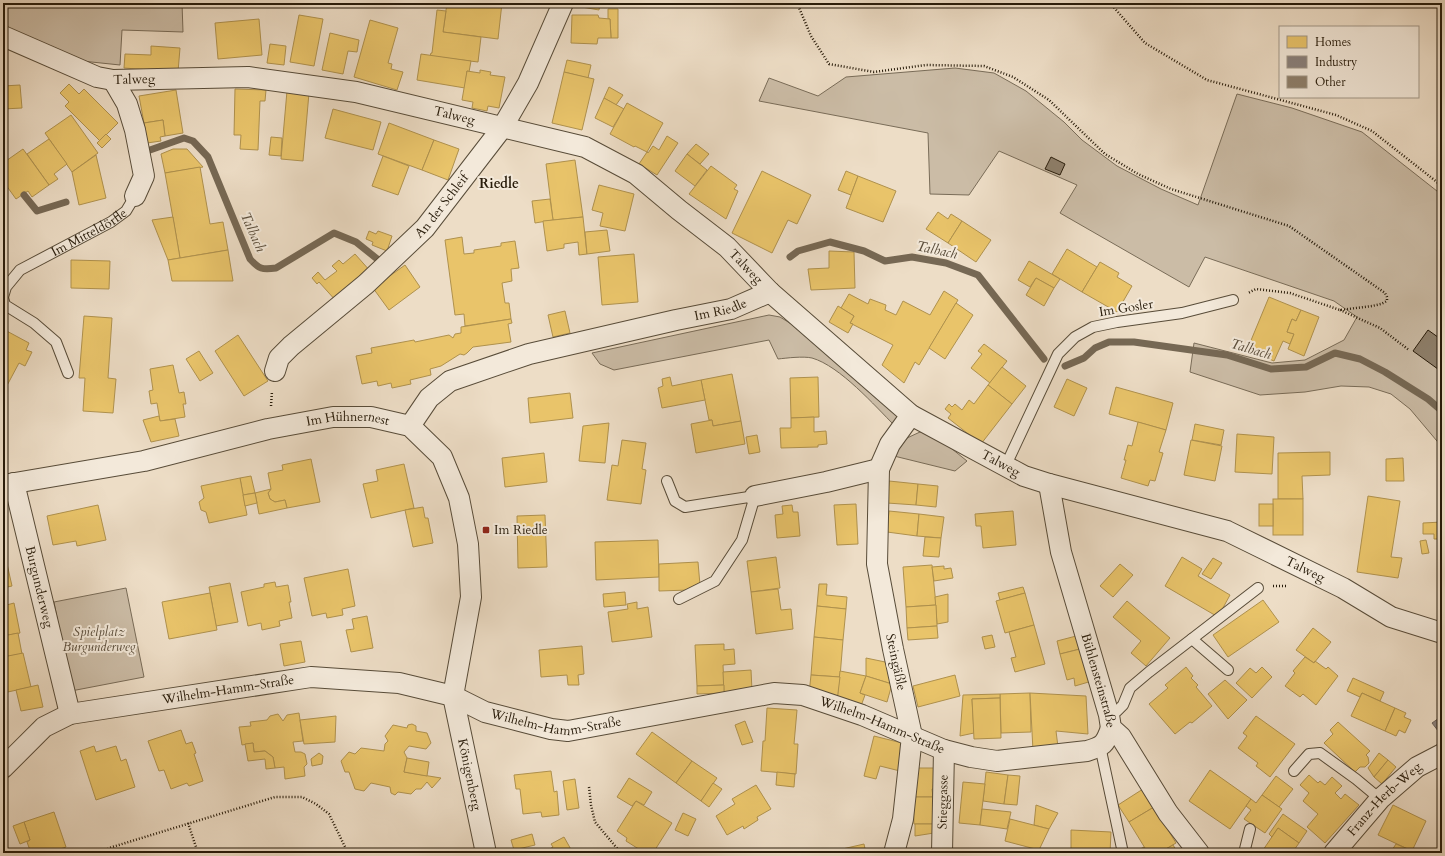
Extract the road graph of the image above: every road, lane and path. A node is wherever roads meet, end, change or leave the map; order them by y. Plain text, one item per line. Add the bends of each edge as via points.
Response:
1 (563, 3) edge
2 (797, 3) edge
3 (1110, 3) edge
4 (3, 36) edge
5 (113, 80) junction
6 (502, 128) junction
7 (1442, 186) edge
8 (135, 196) joint
9 (770, 292) junction
10 (3, 298) edge
11 (1233, 300) joint
12 (1340, 310) junction
13 (1409, 350) dead end
14 (274, 371) joint
15 (68, 373) dead end
16 (911, 415) junction
17 (410, 426) junction
18 (268, 429) junction
19 (1006, 465) junction
20 (879, 469) junction
21 (668, 481) dead end
22 (9, 484) edge
23 (1049, 484) junction
24 (754, 496) junction
25 (1258, 588) dead end
26 (679, 599) dead end
27 (1442, 633) edge
28 (1192, 639) junction
29 (1228, 670) dead end
30 (453, 696) junction
31 (70, 714) junction
32 (1110, 722) junction
33 (912, 736) junction
34 (1100, 746) junction
35 (944, 750) junction
36 (1442, 754) edge
37 (3, 768) edge
38 (1294, 771) dead end
39 (589, 787) dead end
40 (1380, 799) junction
41 (188, 823) junction
42 (1250, 829) dead end
43 (103, 853) edge
44 (198, 853) edge
45 (348, 853) edge
46 (486, 853) edge
47 (621, 853) edge
48 (894, 853) edge
49 (942, 853) edge
50 (1123, 853) edge
51 (1198, 853) edge
52 (1244, 853) edge
53 (1334, 853) edge

1 - 6 street, An der Schleif via 528,83
2 - 12 path via 811,36 829,64 874,72 926,65 984,66 1013,77 1049,100 1105,154 1138,174 1171,189 1289,226 1385,293 1387,297 1387,301 1381,304
3 - 7 path via 1145,43 1207,80 1336,115 1372,131
4 - 5 street, Talweg via 97,77
5 - 6 street, Talweg via 248,76 356,92
5 - 8 street, Im Mitteldörfle via 127,104 144,176
6 - 9 street, Talweg via 585,147 636,174 727,247
6 - 14 street, An der Schleif via 425,228 366,284 291,346 279,358
8 - 10 lane, Im Mitteldörfle via 126,211 111,222 20,270 6,287
9 - 16 street, Talweg
9 - 17 street, Im Riedle via 731,309 529,354 450,381 429,398
10 - 15 lane, Im Mitteldörfle via 5,305 34,323 56,342
11 - 12 path via 1256,289 1290,292
11 - 19 lane, Im Gosler via 1182,313 1092,327 1075,338 1058,354
12 - 13 path via 1380,328
14 - 18 path
16 - 19 street, Talweg
16 - 20 street, Steingäßle via 890,444
17 - 18 street, Im Hühnernest via 371,417 333,417
17 - 30 street via 442,457 459,498 468,544 471,597
18 - 22 street, Im Hühnernest via 144,461
19 - 23 street, Talweg via 1024,476
20 - 24 street
20 - 33 street, Steingäßle via 877,564
21 - 24 lane via 674,501 685,507
22 - 31 street, Burgunderweg
23 - 27 street, Talweg via 1227,531 1343,588 1391,617
23 - 32 street, Bühlensteinstraße via 1061,552
24 - 26 lane via 742,540 715,581
25 - 28 lane
28 - 29 lane
28 - 32 lane via 1130,688 1124,705
30 - 31 street, Wilhelm-Hamm-Straße via 399,684 311,677
30 - 33 street, Wilhelm-Hamm-Straße via 485,712 568,731 774,692 789,693 803,695 862,715
30 - 46 street, Königenberg
31 - 37 street, Wilhelm-Hamm-Straße via 44,727
32 - 34 street via 1107,739
32 - 51 street, Bühlensteinstraße via 1168,813
33 - 35 street, Wilhelm-Hamm-Straße
33 - 48 street, Steingäßle via 902,819
34 - 35 street, Wilhelm-Hamm-Straße via 1087,751 997,761
34 - 50 lane
35 - 49 street, Stieggasse
36 - 40 street, Franz-Herb-Weg via 1418,768
38 - 40 lane via 1309,754 1320,753
39 - 47 path via 595,822
40 - 53 street, Franz-Herb-Weg
41 - 43 path via 109,848
41 - 44 path
41 - 45 path via 275,797 302,798 329,814
42 - 52 lane

